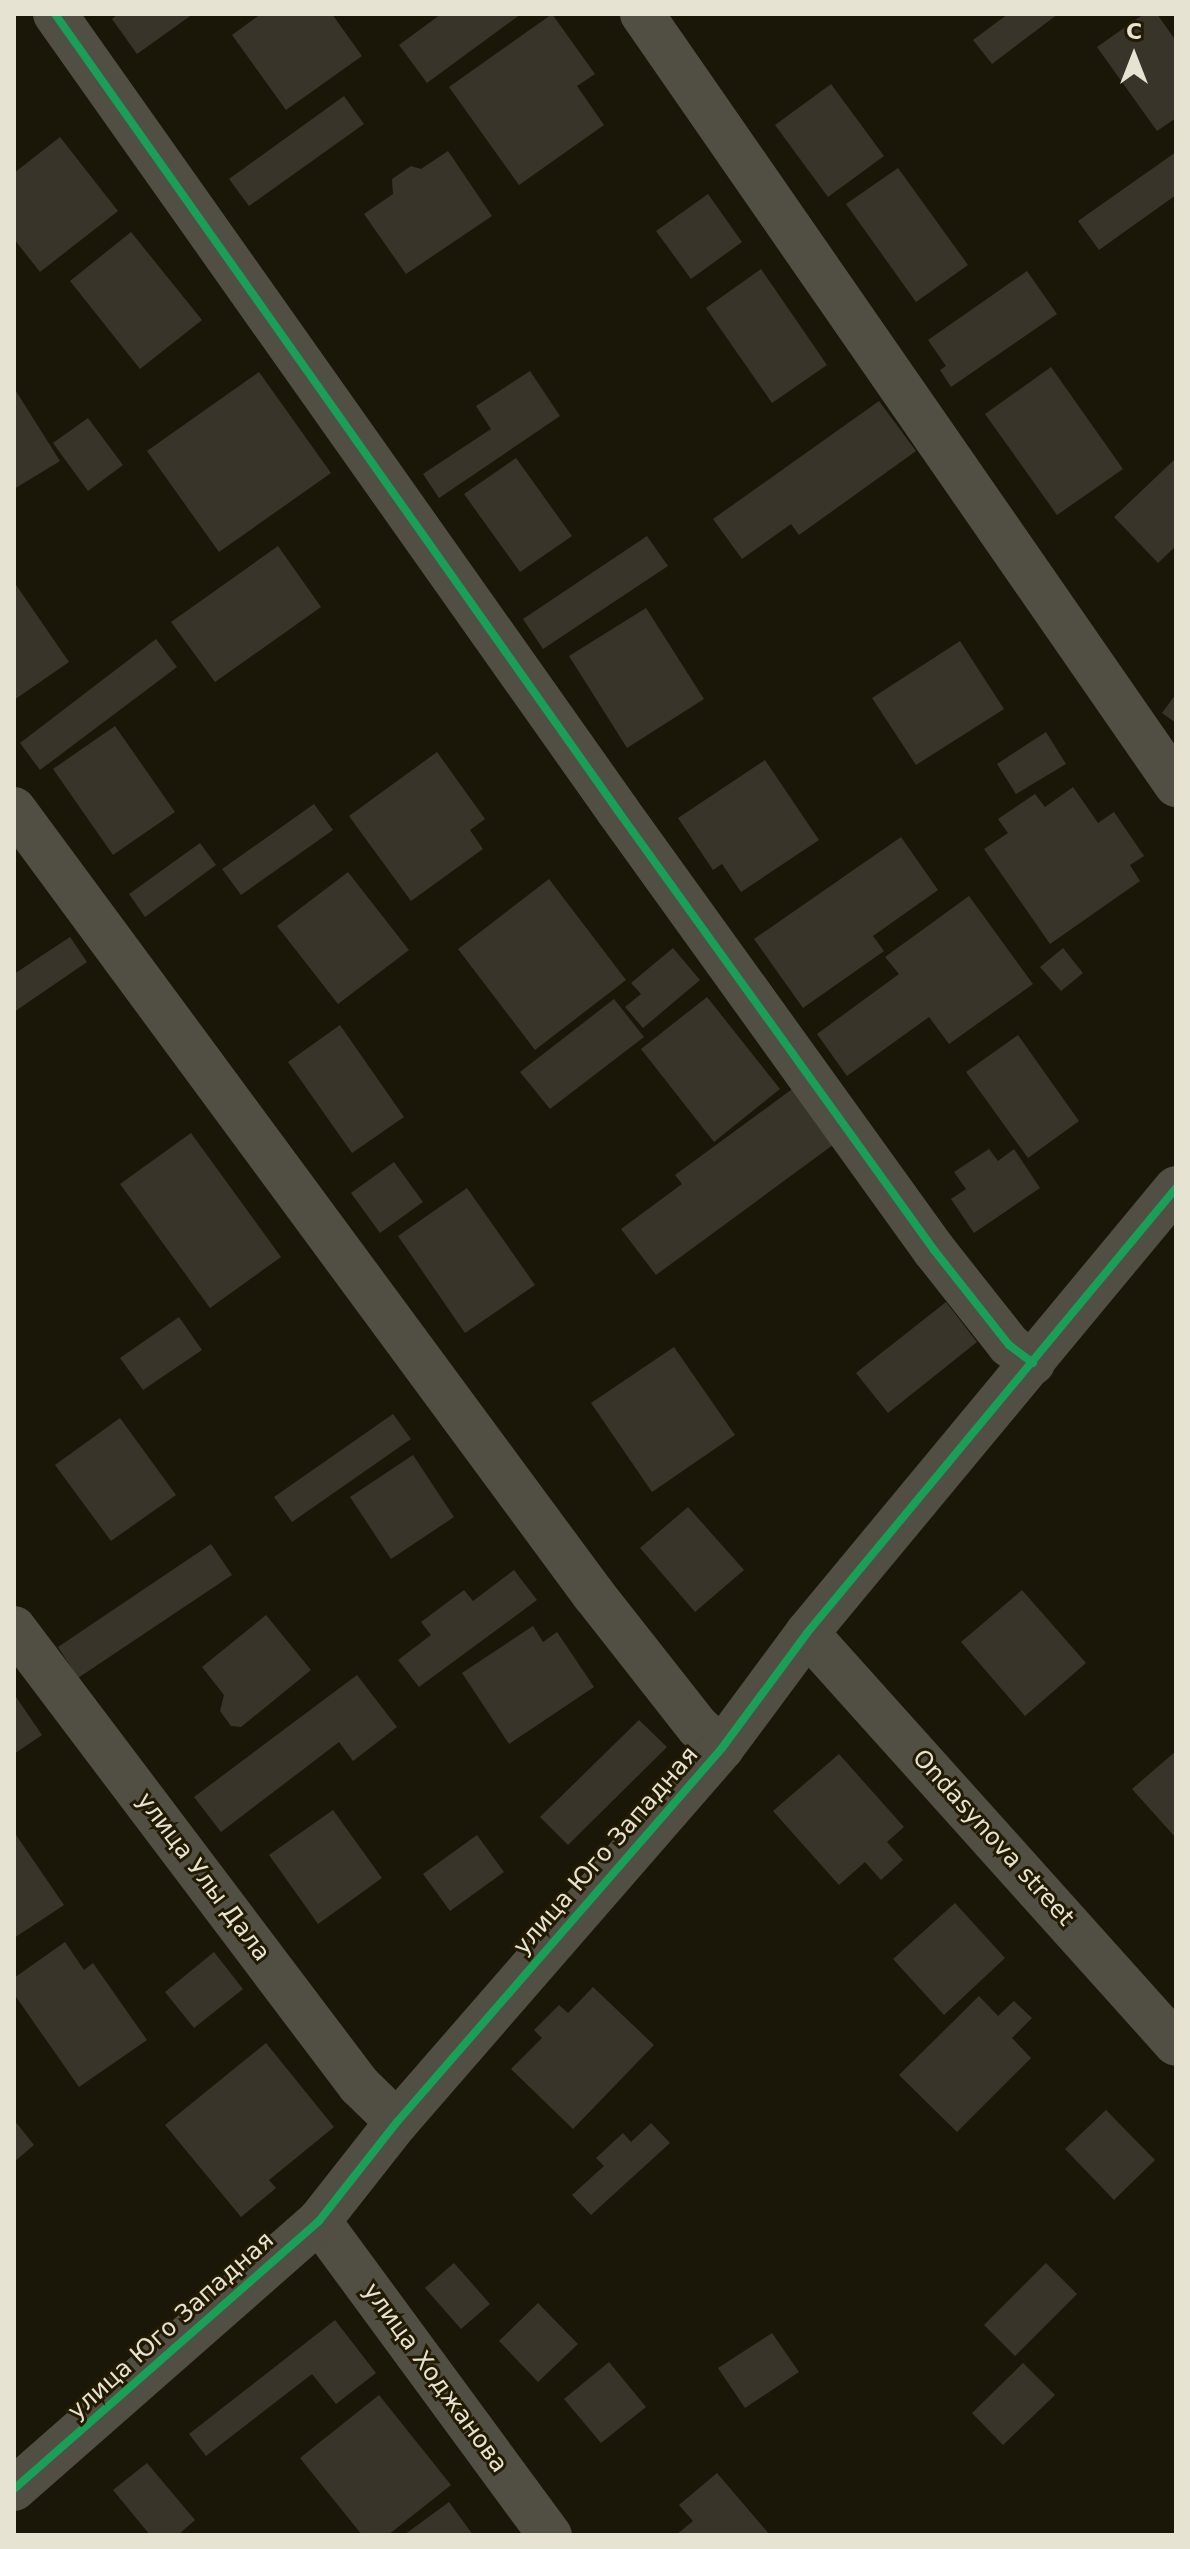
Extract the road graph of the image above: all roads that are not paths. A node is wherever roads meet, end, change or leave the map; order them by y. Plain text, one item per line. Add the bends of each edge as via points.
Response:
1 (55, 14) edge
2 (642, 14) edge
3 (1176, 785) edge
4 (14, 809) edge
5 (1176, 1188) edge
6 (1033, 1363) junction
7 (14, 1628) edge
8 (807, 1633) junction
9 (722, 1748) junction
10 (1176, 2044) edge
11 (397, 2122) junction
12 (319, 2221) junction
13 (22, 2467) edge
14 (550, 2535) edge

1 - 6 street via 934,1250 1009,1345
2 - 3 street
4 - 9 street via 594,1595 698,1727
5 - 6 street, улица Юго Западная
6 - 8 street, улица Юго Западная
7 - 11 street, улица Улы Дала via 359,2085
8 - 9 street, улица Юго Западная
8 - 10 street, Ondasynova street
9 - 11 street, улица Юго Западная
11 - 12 street, улица Юго Западная
12 - 13 street, улица Юго Западная
12 - 14 street, улица Ходжанова

